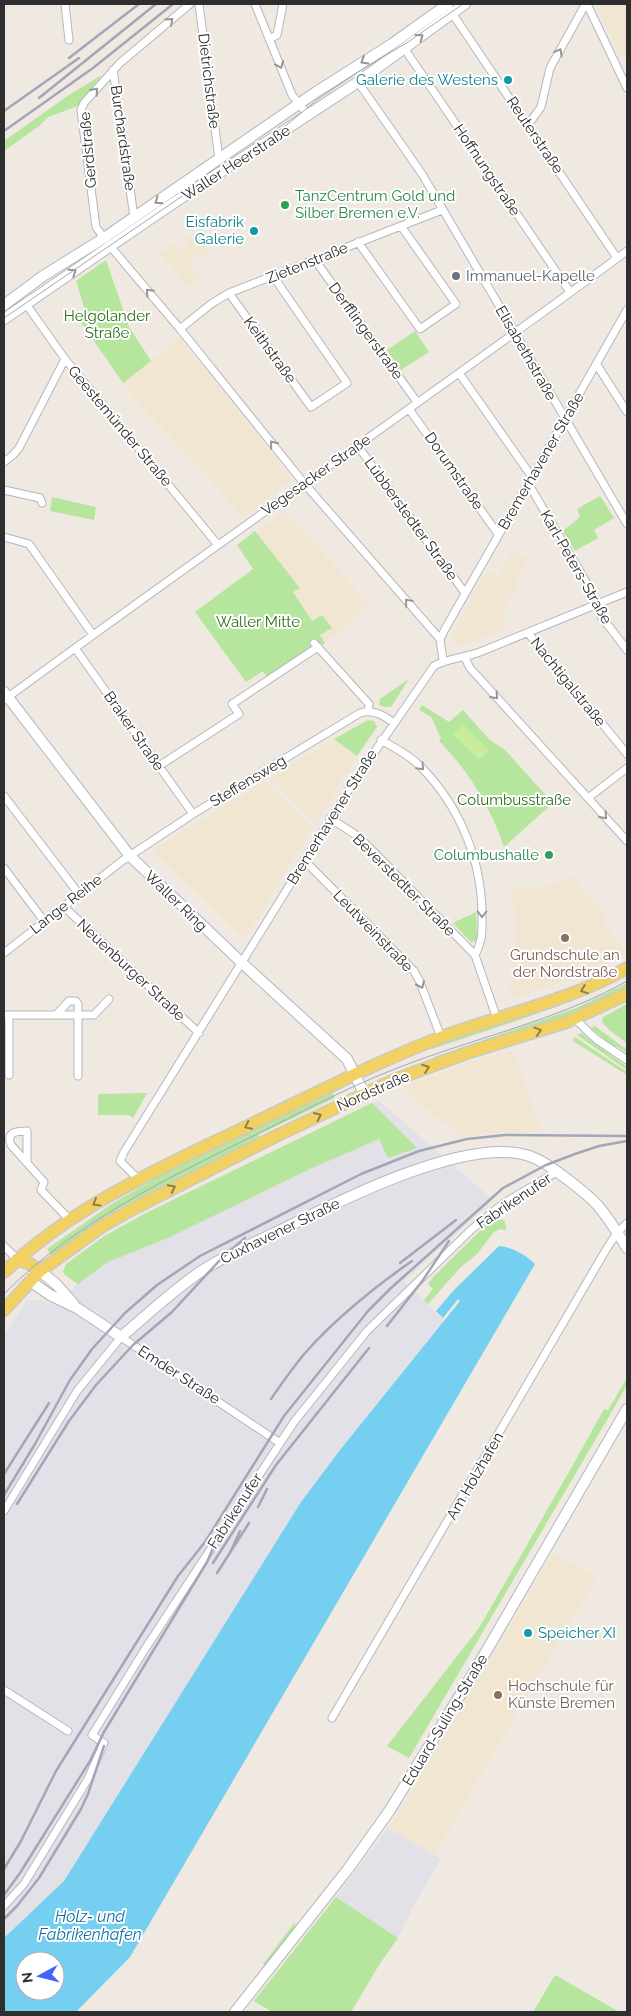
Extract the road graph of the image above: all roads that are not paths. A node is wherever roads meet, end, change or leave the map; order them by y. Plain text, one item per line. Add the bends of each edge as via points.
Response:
1 (65, 4) edge
2 (190, 4) edge
3 (199, 4) edge
4 (256, 4) edge
5 (283, 4) edge
6 (465, 4) edge
7 (588, 4) edge
8 (450, 9) edge
9 (270, 39) junction
10 (69, 40) dead end
11 (404, 48) junction
12 (113, 70) junction
13 (358, 82) junction
14 (627, 88) edge
15 (299, 104) junction
16 (309, 116) junction
17 (528, 125) junction
18 (219, 159) junction
19 (442, 210) junction
20 (134, 217) junction
21 (401, 226) junction
22 (107, 242) junction
23 (358, 242) junction
24 (627, 251) edge
25 (617, 258) junction
26 (315, 260) junction
27 (48, 274) junction
28 (273, 276) junction
29 (46, 290) junction
30 (570, 292) junction
31 (229, 293) junction
32 (26, 304) junction
33 (4, 305) edge
34 (626, 315) edge
35 (4, 319) edge
36 (180, 329) junction
37 (514, 332) junction
38 (65, 359) junction
39 (597, 364) junction
40 (459, 373) junction
41 (417, 402) junction
42 (409, 409) junction
43 (627, 412) edge
44 (564, 419) junction
45 (357, 445) junction
46 (4, 462) edge
47 (530, 480) junction
48 (304, 482) junction
49 (4, 490) edge
50 (42, 502) dead end
51 (627, 524) edge
52 (498, 534) junction
53 (4, 537) edge
54 (218, 545) junction
55 (465, 592) junction
56 (627, 592) edge
57 (596, 605) junction
58 (528, 633) junction
59 (93, 636) junction
60 (440, 639) junction
61 (75, 648) junction
62 (627, 650) edge
63 (465, 658) junction
64 (443, 660) junction
65 (5, 696) edge
66 (368, 708) junction
67 (394, 723) junction
68 (381, 740) junction
69 (627, 754) edge
70 (159, 766) junction
71 (627, 768) edge
72 (4, 796) edge
73 (588, 798) junction
74 (193, 814) junction
75 (330, 818) junction
76 (627, 842) edge
77 (130, 856) junction
78 (304, 860) junction
79 (4, 868) edge
80 (79, 894) junction
81 (63, 906) junction
82 (44, 921) junction
83 (4, 952) edge
84 (475, 955) junction
85 (242, 963) junction
86 (627, 968) edge
87 (627, 994) edge
88 (109, 999) dead end
89 (6, 1015) edge
90 (56, 1015) junction
91 (78, 1015) junction
92 (497, 1019) junction
93 (575, 1019) junction
94 (199, 1033) junction
95 (441, 1037) junction
96 (627, 1060) edge
97 (354, 1074) junction
98 (9, 1076) dead end
99 (78, 1076) dead end
100 (364, 1094) junction
101 (27, 1162) dead end
102 (557, 1172) junction
103 (138, 1179) junction
104 (70, 1220) junction
105 (627, 1223) edge
106 (618, 1233) junction
107 (4, 1246) edge
108 (627, 1248) edge
109 (17, 1260) junction
110 (40, 1271) junction
111 (4, 1272) edge
112 (30, 1281) junction
113 (78, 1308) junction
114 (4, 1310) edge
115 (121, 1338) junction
116 (627, 1409) edge
117 (280, 1443) junction
118 (4, 1512) edge
119 (4, 1690) edge
120 (332, 1718) dead end
121 (68, 1731) dead end
122 (4, 1906) edge
123 (235, 2012) edge

1 - 10 street
12 -> 2 street, Burchardstraße
3 - 18 street, Dietrichstraße
4 - 9 street
5 - 9 street via 277,35
6 - 8 main road, Waller Heerstraße
7 - 14 street
17 -> 7 street via 536,116 550,68
11 -> 8 main road, Waller Heerstraße
8 -> 15 main road, Waller Heerstraße
8 - 17 street, Reuterstraße
9 -> 15 street via 292,95
11 - 13 main road, Waller Heerstraße
11 - 30 street, Hoffnungstraße
12 - 20 street, Burchardstraße
22 -> 12 street, Gerdstraße via 96,226 82,110 84,103
13 - 16 main road, Waller Heerstraße
13 - 19 street, Elisabethstraße via 422,174
15 - 16 street
15 - 18 main road, Waller Heerstraße
16 - 22 main road, Waller Heerstraße
17 - 25 street, Reuterstraße
18 -> 20 main road, Waller Heerstraße
19 - 21 street, Zietenstraße
19 - 37 street, Elisabethstraße
20 - 22 main road, Waller Heerstraße
21 - 23 street, Zietenstraße
21 - 23 street via 456,304 420,329
22 - 27 main road, Waller Heerstraße
29 -> 22 main road, Waller Heerstraße
36 -> 22 street
23 - 26 street, Zietenstraße
24 - 25 street, Vegesacker Straße
25 - 30 street, Vegesacker Straße
26 - 28 street, Zietenstraße
26 - 41 street, Derfflingerstraße
27 - 29 main road via 40,284 41,289
27 - 33 main road, Waller Heerstraße
28 - 31 street, Zietenstraße
28 - 31 street, Keithstraße via 347,383 311,408
29 - 32 main road, Waller Heerstraße
30 - 37 street, Vegesacker Straße
31 - 36 street, Zietenstraße
32 - 35 main road, Waller Heerstraße
32 - 38 street, Geestemünder Straße
34 - 39 street, Bremerhavener Straße
48 -> 36 street
37 - 40 street, Vegesacker Straße
37 - 44 street, Elisabethstraße
38 - 46 street via 19,448
38 - 54 street, Geestemünder Straße
39 - 43 street
39 - 44 street, Bremerhavener Straße
40 - 41 street, Vegesacker Straße
40 - 47 street, Karl-Peters-Straße
41 - 42 street, Vegesacker Straße
42 - 45 street, Vegesacker Straße
42 - 52 street, Dorumstraße
44 - 47 street, Bremerhavener Straße
44 - 51 street, Elisabethstraße
45 - 48 street, Vegesacker Straße
45 - 55 street, Lübberstedter Straße
47 - 52 street, Bremerhavener Straße
47 - 57 street, Karl-Peters-Straße via 592,592
48 - 54 street, Vegesacker Straße
60 -> 48 street
49 - 50 street via 40,498
52 - 55 street, Bremerhavener Straße
53 - 59 street via 29,544
54 - 59 street, Vegesacker Straße
55 - 60 street, Bremerhavener Straße
56 - 57 street
57 - 58 street
57 - 62 street, Karl-Peters-Straße
58 - 63 street
58 - 69 street, Nachtigalstraße
59 - 61 street, Vegesacker Straße
60 - 64 street
61 - 65 street, Vegesacker Straße
61 - 70 street, Braker Straße
63 - 64 street
63 -> 73 street via 470,668
64 - 67 street, Bremerhavener Straße via 434,666
65 - 77 main road, Waller Ring
66 - 67 street
66 - 70 street via 316,645 232,704 239,714
66 - 74 street, Steffensweg
67 - 68 street, Bremerhavener Straße
68 - 75 street, Bremerhavener Straße
68 -> 84 street via 423,768 446,796 461,824 471,849 482,896 482,941
70 - 74 street, Braker Straße
71 - 73 street
72 - 80 street
73 -> 76 street
74 - 77 street, Steffensweg
75 - 78 street, Bremerhavener Straße
75 - 84 street, Beverstedter Straße via 359,836
77 - 80 street, Lange Reihe
77 - 85 main road, Waller Ring
78 - 85 street, Bremerhavener Straße
78 -> 95 street, Leutweinstraße via 414,971
79 - 82 street
80 - 81 street, Lange Reihe
81 - 82 street, Lange Reihe
81 - 94 street, Neuenburger Straße
82 - 83 street, Lange Reihe
84 - 92 street
85 - 94 street, Bremerhavener Straße
85 - 97 main road, Waller Ring via 347,1059
86 -> 92 main road, Nordstraße via 586,990
87 - 93 main road, Nordstraße
88 - 91 street via 94,1015
89 - 90 street
89 - 98 street
90 - 91 street
90 - 91 street via 69,1001 76,1001
91 - 99 street
92 - 95 main road, Nordstraße
93 - 96 street via 596,1039
100 -> 93 main road, Nordstraße via 470,1052
94 - 103 street, Bremerhavener Straße via 120,1161
95 - 97 main road, Nordstraße
97 - 100 main road, Waller Ring
97 -> 103 main road, Nordstraße
110 -> 100 main road, Nordstraße via 129,1210
101 - 104 street via 44,1182 41,1190
102 - 106 main road, Cuxhavener Straße via 599,1207
102 - 115 main road, Cuxhavener Straße via 528,1155 508,1151 488,1152 424,1168 348,1197 220,1260 174,1292
102 - 117 street, Fabrikenufer via 490,1214 405,1293 367,1331
103 -> 104 main road
104 - 109 main road
105 - 106 street, Am Holzhafen
106 - 108 main road, Cuxhavener Straße
106 - 120 street, Am Holzhafen
107 - 109 street, Emder Straße
109 - 110 main road, Emder Straße
109 - 111 main road
109 - 112 main road, Emder Straße
110 - 112 main road
110 - 113 main road, Emder Straße
112 - 113 main road, Emder Straße
112 - 114 main road
113 - 115 main road, Emder Straße
115 - 117 street, Emder Straße
115 - 118 street, Cuxhavener Straße via 77,1391
116 - 123 main road, Eduard-Suling-Straße via 474,1674 395,1803 348,1869
117 - 122 street, Fabrikenufer via 92,1735 104,1743 88,1779 24,1884
119 - 121 street

